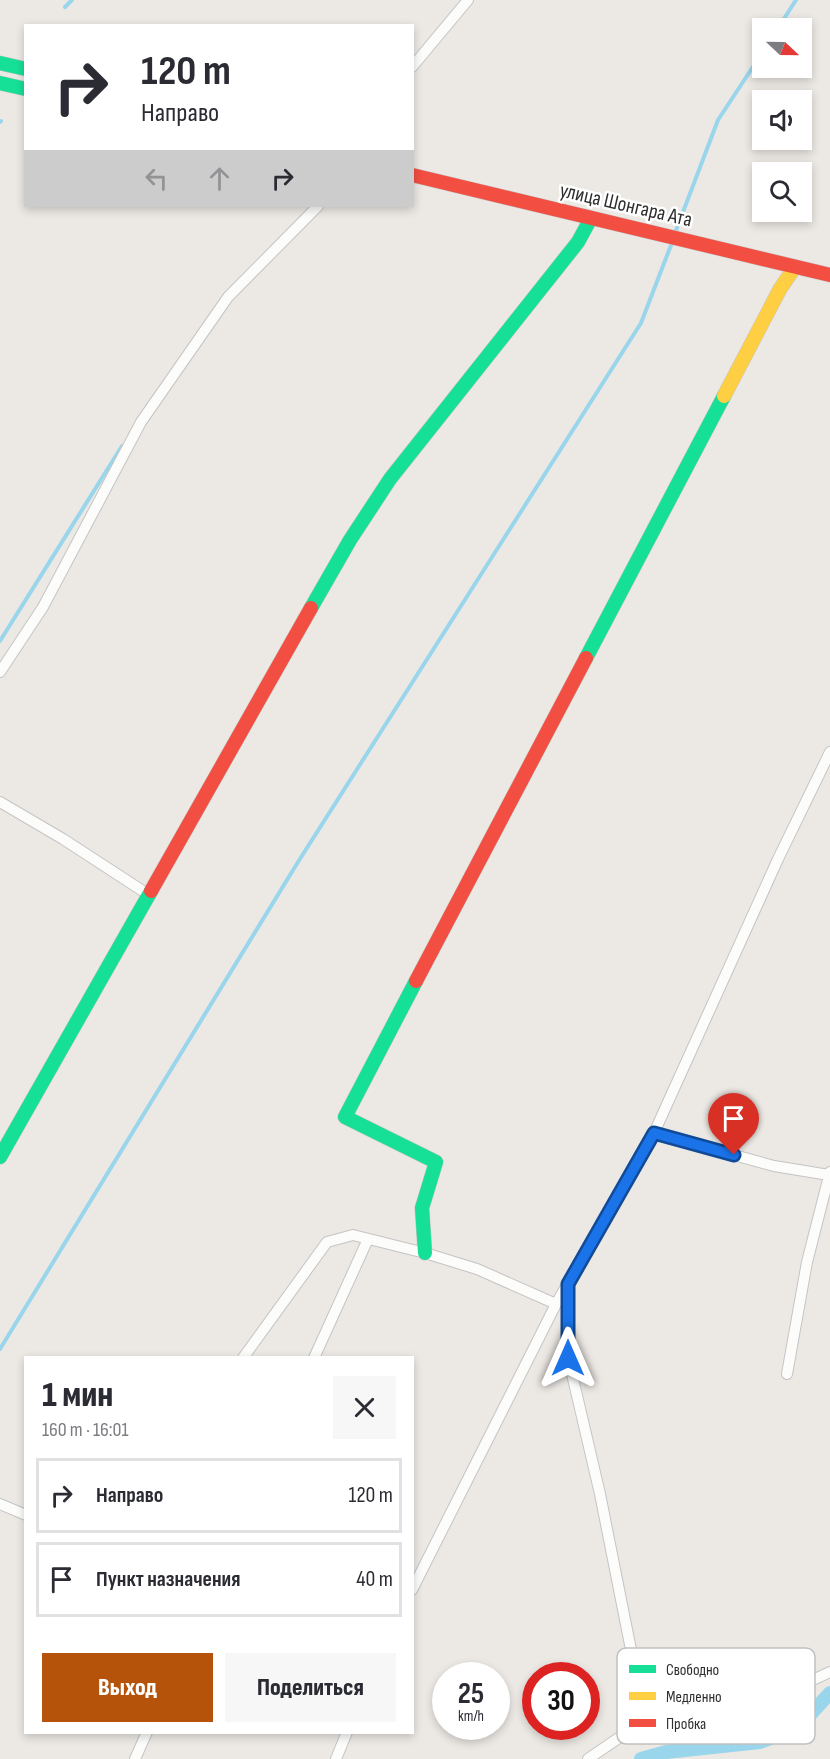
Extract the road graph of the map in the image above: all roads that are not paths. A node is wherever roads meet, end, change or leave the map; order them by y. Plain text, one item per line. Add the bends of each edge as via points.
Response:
1 (468, 0) edge
2 (0, 63) edge
3 (414, 66) edge
4 (24, 69) edge
5 (0, 83) edge
6 (24, 89) edge
7 (414, 175) edge
8 (317, 207) edge
9 (591, 218) junction
10 (795, 267) junction
11 (830, 275) edge
12 (0, 672) edge
13 (830, 752) edge
14 (0, 802) edge
15 (149, 895) junction
16 (654, 1133) junction
17 (0, 1157) edge
18 (829, 1174) edge
19 (368, 1239) junction
20 (425, 1253) junction
21 (568, 1284) junction
22 (556, 1304) junction
23 (244, 1356) edge
24 (315, 1356) edge
25 (787, 1374) dead end
26 (0, 1504) edge
27 (24, 1514) edge
28 (414, 1586) edge
29 (631, 1648) edge
30 (830, 1672) edge
31 (815, 1679) edge
32 (146, 1734) edge
33 (346, 1734) edge
34 (617, 1739) edge
35 (135, 1759) edge
36 (336, 1759) edge
37 (588, 1759) edge

1 - 3 street
2 - 4 street
5 - 6 street
7 - 9 street, улица Шонгара Ата
8 - 12 street via 228,297 141,422 43,607
9 - 10 street, улица Шонгара Ата
9 - 15 street via 579,242 384,488 350,540
10 - 11 street, улица Шонгара Ата
10 - 20 street via 768,310 345,1117 436,1162 422,1208
13 - 16 street
14 - 15 street
15 - 17 street
16 - 18 street via 774,1166
16 - 21 street
18 - 25 street via 807,1262
19 - 20 street
19 - 23 street via 353,1235 327,1242
19 - 24 street
20 - 22 street via 477,1269
21 - 22 street
21 - 29 street via 568,1358
22 - 28 street
26 - 27 street
30 - 31 street
32 - 35 street
33 - 36 street
34 - 37 street

